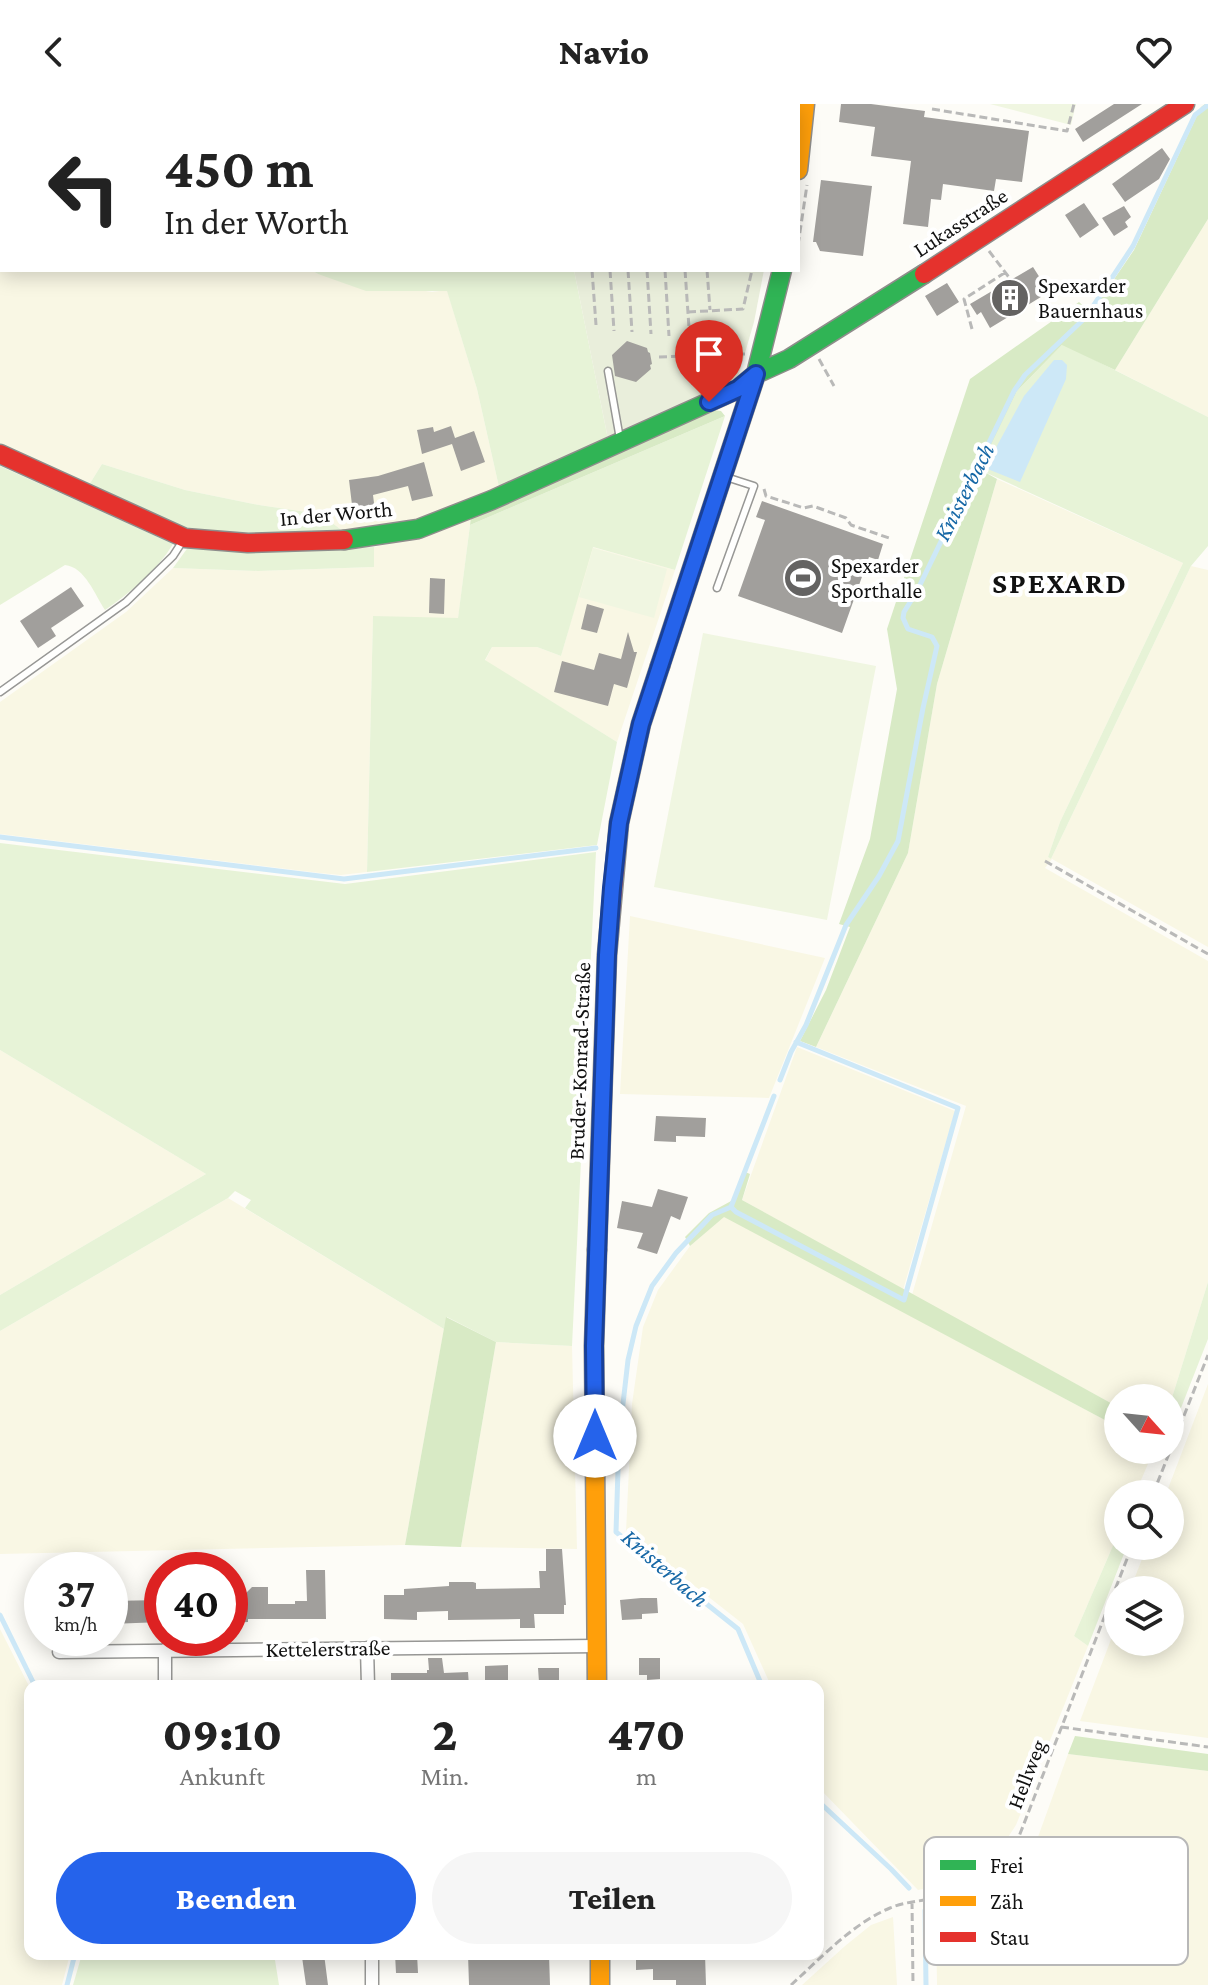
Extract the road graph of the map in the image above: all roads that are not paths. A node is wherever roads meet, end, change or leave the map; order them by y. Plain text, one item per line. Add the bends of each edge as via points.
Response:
1 (805, 104) edge
2 (1185, 104) edge
3 (800, 151) edge
4 (782, 272) edge
5 (608, 371) dead end
6 (756, 374) junction
7 (621, 442) junction
8 (0, 454) edge
9 (722, 475) junction
10 (185, 538) junction
11 (717, 588) dead end
12 (0, 692) edge
13 (596, 1646) junction
14 (367, 1648) junction
15 (248, 1649) edge
16 (165, 1656) edge
17 (165, 1680) edge
18 (368, 1680) edge
19 (597, 1680) edge
20 (372, 1960) edge
21 (600, 1960) edge
22 (372, 1985) edge
23 (600, 1985) edge

1 - 3 street
2 - 6 street, Lukasstraße via 879,303
4 - 6 street, Bruder-Konrad-Straße
5 - 7 lane
6 - 7 street, In der Worth via 738,389
6 - 9 street, Bruder-Konrad-Straße
7 - 10 street, In der Worth via 418,529 349,540 248,543
8 - 10 street, In der Worth
9 - 11 lane via 754,486
9 - 13 street, Bruder-Konrad-Straße via 641,724 619,823 612,888 594,1346
10 - 12 lane via 126,602
13 - 14 street, Kettelerstraße
13 - 19 street, Bruder-Konrad-Straße
14 - 15 street, Kettelerstraße
14 - 18 street
16 - 17 street
20 - 22 street
21 - 23 street

